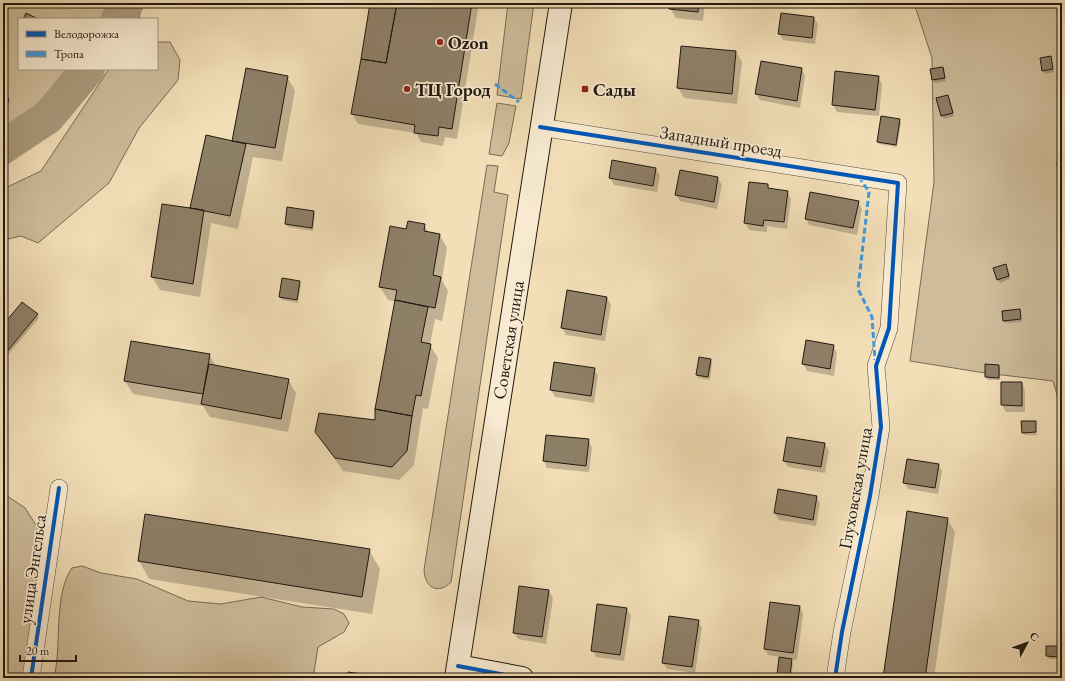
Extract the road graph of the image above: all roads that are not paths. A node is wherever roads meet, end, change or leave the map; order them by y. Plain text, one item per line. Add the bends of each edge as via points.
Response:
1 (561, 3) edge
2 (540, 127) junction
3 (898, 183) joint
4 (58, 488) dead end
5 (457, 672) edge
6 (31, 678) edge
7 (522, 678) edge
8 (835, 678) edge

1 - 2 main road, Советская улица
2 - 3 street, Западный проезд
2 - 5 main road, Советская улица
3 - 8 street, Глуховская улица via 889,328 876,366 881,427
4 - 6 street, улица Энгельса
5 - 7 main road

